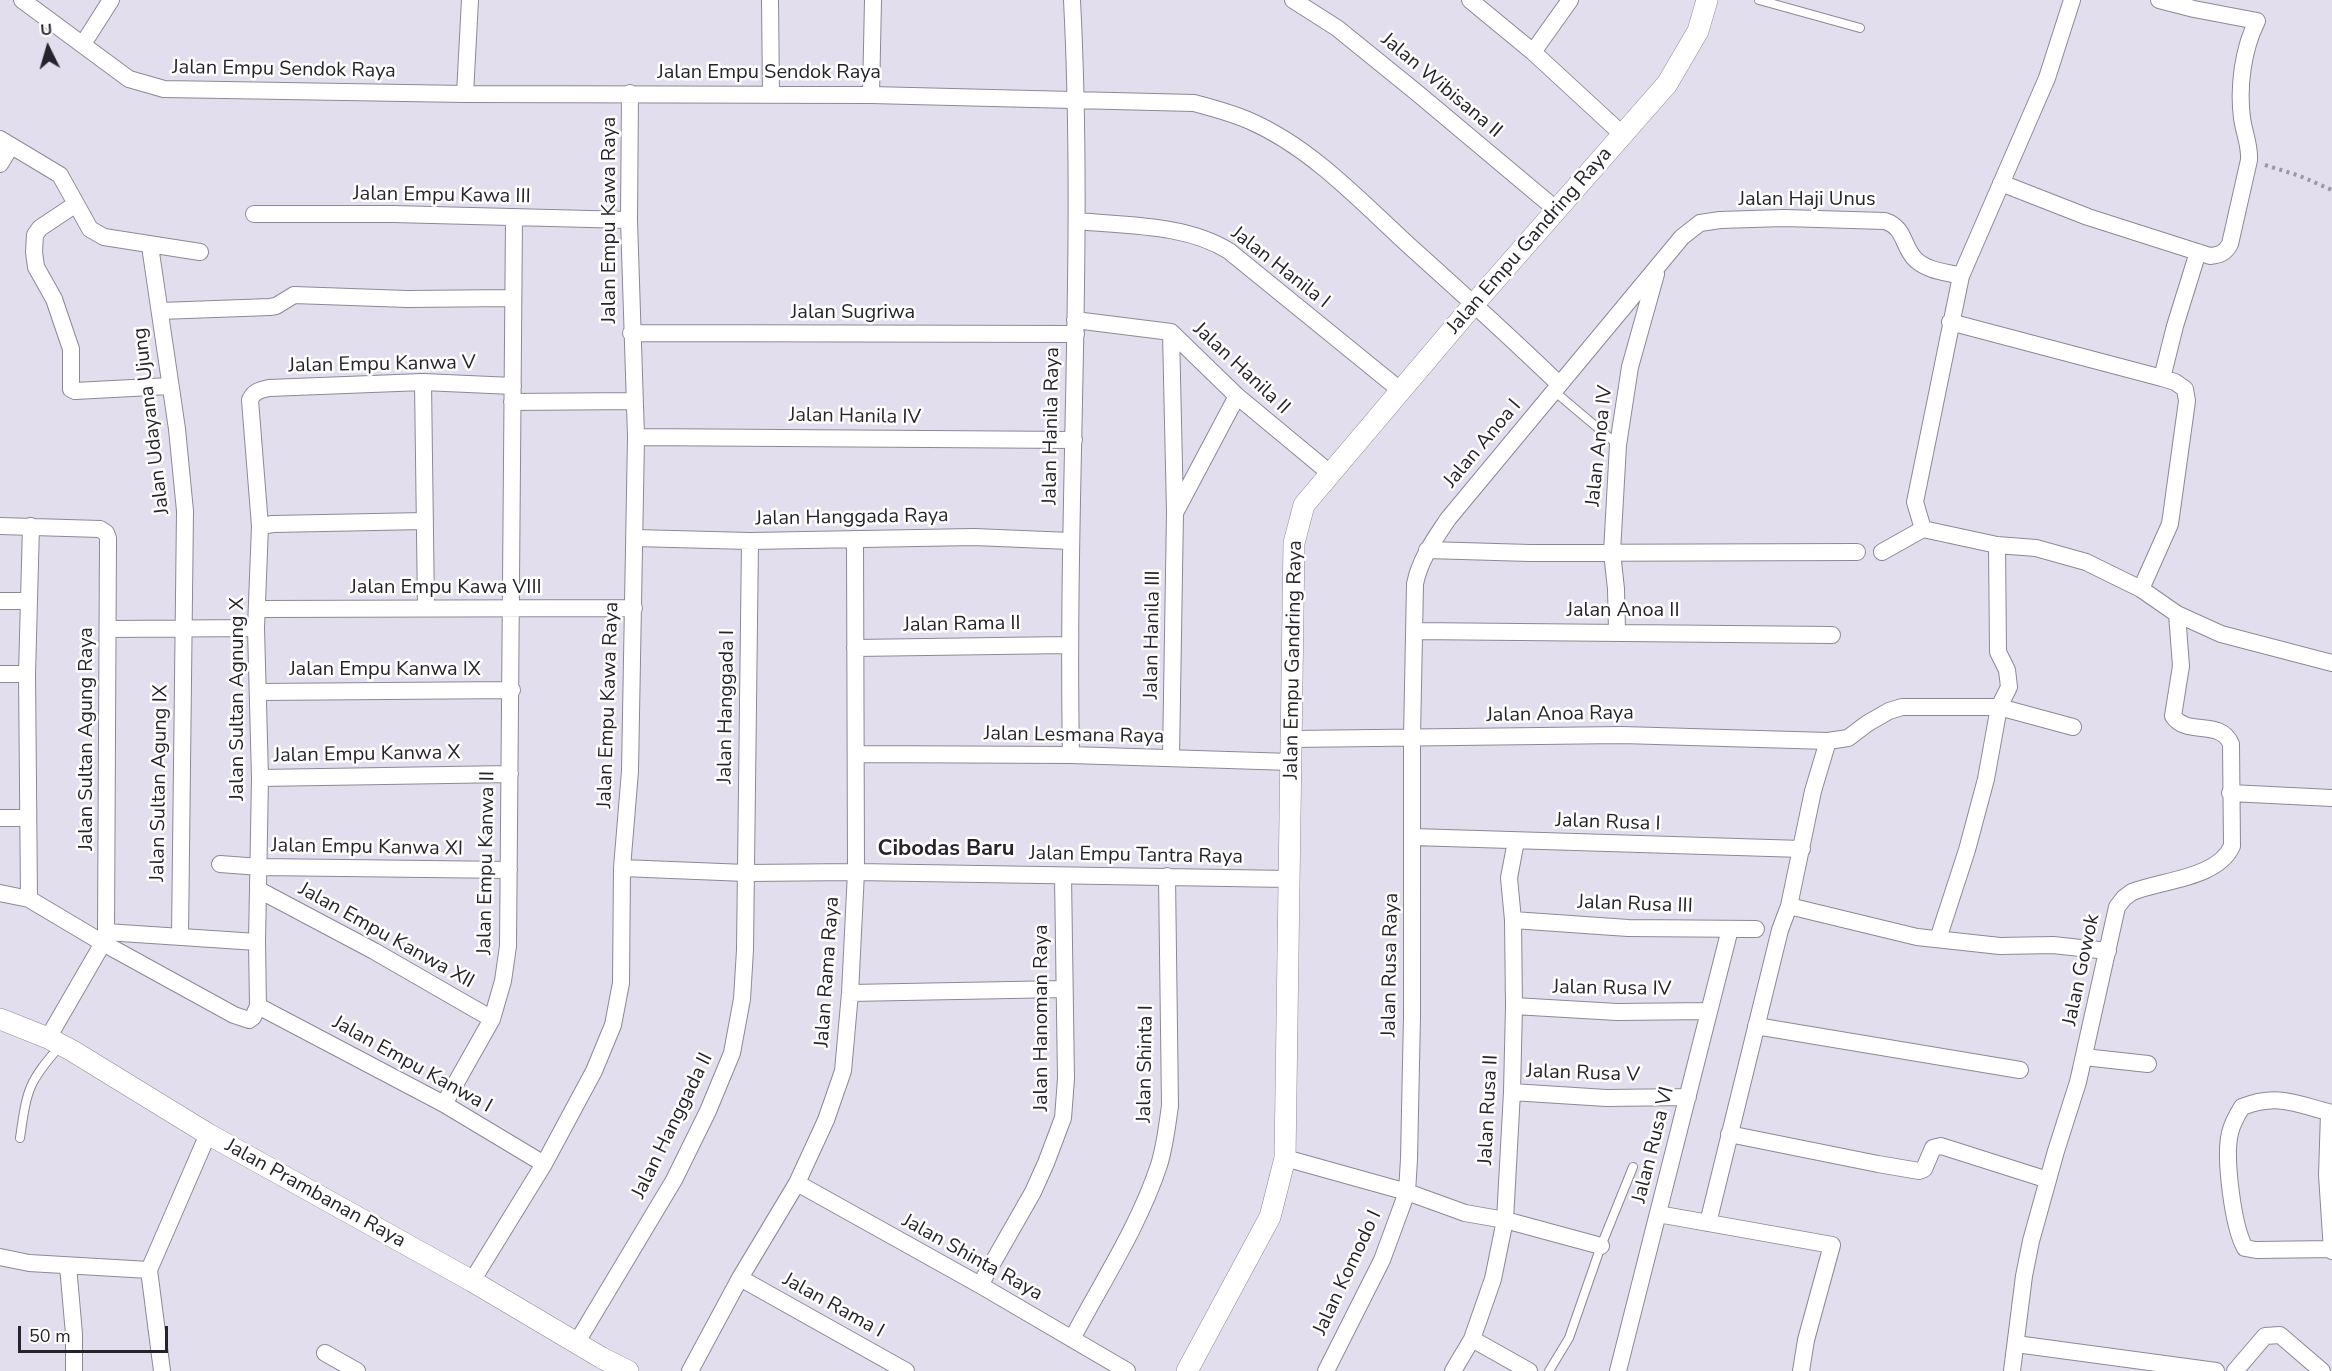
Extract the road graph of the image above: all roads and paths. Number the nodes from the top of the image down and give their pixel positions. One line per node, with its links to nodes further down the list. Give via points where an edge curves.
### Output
1 (22, 0): 15 (street, Jalan Empu Sendok Raya)
2 (111, 0): 15 (street)
3 (470, 0): 18 (street)
4 (770, 0): 19 (street)
5 (873, 0): 20 (street)
6 (1072, 0): 21 (street, Jalan Hanila Raya)
7 (1293, 0): 29 (street, Jalan Wibisana II, via 1336,28)
8 (1470, 0): 16 (street)
9 (1570, 0): 16 (street)
10 (1707, 0): 22 (street, Jalan Empu Gandring Raya, via 1698,32 1683,59)
11 (1759, 0): 14 (lane)
12 (2072, 0): 26 (street, via 2046,78)
13 (2159, 0): 24 (street, via 2257,21 2248,38 2241,96)
14 (1860, 28)
15 (83, 44): 18 (street, Jalan Empu Sendok Raya, via 129,79 164,89)
16 (1533, 52): 22 (street)
17 (630, 93): 18 (street, Jalan Empu Sendok Raya); 19 (street, Jalan Empu Sendok Raya); 32 (street, Jalan Empu Kawa Raya)
18 (465, 94)
19 (771, 94): 20 (street, Jalan Empu Sendok Raya)
20 (871, 94): 21 (street, Jalan Empu Sendok Raya)
21 (1075, 98): 33 (street, Jalan Hanila Raya); 41 (street, Jalan Empu Sendok Raya, via 1194,103 1252,122 1318,164)
22 (1623, 135): 29 (street, Jalan Empu Gandring Raya)
23 (6, 143): 25 (street); 28 (street, via 60,175)
24 (2249, 160): 27 (path); 37 (street, via 2230,244 2220,255)
25 (0, 164)
26 (2001, 183): 37 (street, via 2088,217); 39 (street)
27 (2332, 190)
28 (76, 204): 35 (street, via 90,229 104,237); 49 (street, via 35,235 36,267 54,299 71,349 71,389)
29 (1558, 211): 41 (street, Jalan Empu Gandring Raya)
30 (254, 214): 31 (street, Jalan Empu Kawa III)
31 (514, 219): 32 (street, Jalan Empu Kawa III); 40 (street, Jalan Empu Kanwa II)
32 (629, 220): 46 (street, Jalan Empu Kawa Raya)
33 (1078, 221): 44 (street, Jalan Hanila Raya); 51 (street, Jalan Hanila I, via 1160,230 1212,241)
34 (1700, 223): 38 (street, Jalan Anoa I, via 1682,237); 39 (street, Jalan Haji Unus, via 1784,218 1885,221 1898,228 1915,259 1927,267)
35 (150, 246): 36 (street); 42 (street, Jalan Udayana Ujung)
36 (200, 252)
37 (2198, 252): 47 (street)
38 (1657, 268): 50 (street, Jalan Anoa I); 58 (street, Jalan Anoa IV, via 1630,368)
39 (1961, 276): 43 (street)
40 (512, 298): 42 (street, via 294,295 270,308); 53 (street, Jalan Empu Kanwa II)
41 (1474, 304): 50 (street, Jalan Empu Sendok Raya); 51 (street, Jalan Empu Gandring Raya)
42 (160, 311): 49 (street, Jalan Udayana Ujung)
43 (1950, 322): 47 (street); 65 (street, via 1915,502)
44 (1075, 327): 45 (street, Jalan Hanila II); 46 (street, Jalan Sugriwa); 57 (street, Jalan Hanila Raya)
45 (1171, 332): 54 (street, Jalan Hanila II); 60 (street, Jalan Hanila III)
46 (631, 333): 55 (street, Jalan Empu Kawa Raya)
47 (2163, 378): 75 (street, via 2185,389 2187,401 2170,524)
48 (423, 382): 52 (street, Jalan Empu Kanwa V, via 269,388); 53 (street, Jalan Empu Kanwa V); 61 (street)
49 (170, 386): 83 (street, Jalan Udayana Ujung, via 185,511)
50 (1557, 388): 58 (lane); 71 (street, Jalan Anoa I, via 1448,519)
51 (1400, 390): 59 (street, Jalan Empu Gandring Raya)
52 (253, 394): 64 (street, Jalan Sultan Agnung X, via 250,407)
53 (512, 394): 55 (street, Jalan Empu Kanwa V); 81 (street, Jalan Empu Kanwa II)
54 (1237, 396): 59 (street, Jalan Hanila II); 60 (street, Jalan Hanila III)
55 (634, 401): 56 (street, Jalan Empu Kawa Raya)
56 (636, 437): 57 (street, Jalan Hanila IV); 66 (street, Jalan Empu Kawa Raya)
57 (1074, 440): 69 (street, Jalan Hanila Raya)
58 (1618, 445): 72 (street, Jalan Anoa IV)
59 (1331, 474): 98 (street, Jalan Empu Gandring Raya, via 1304,505 1294,543)
60 (1175, 512): 103 (street, Jalan Hanila III)
61 (425, 521): 64 (street); 78 (street)
62 (0, 526): 63 (street, Jalan Sultan Agung Raya)
63 (31, 526): 77 (street); 85 (street, Jalan Sultan Agung Raya, via 106,532)
64 (260, 526): 80 (street, Jalan Sultan Agnung X)
65 (1923, 529): 70 (street); 74 (street)
66 (634, 538): 68 (street, Jalan Hanggada Raya); 79 (street, Jalan Empu Kawa Raya)
67 (855, 539): 68 (street, Jalan Hanggada Raya); 69 (street, Jalan Hanggada Raya, via 974,537); 90 (street, Jalan Rama Raya)
68 (750, 541): 119 (street, Jalan Hanggada I)
69 (1070, 541): 89 (street, Jalan Hanila Raya)
70 (1997, 545): 75 (street, via 2036,548 2086,562); 96 (street, via 1998,652 2009,676 2009,687)
71 (1427, 550): 72 (street); 86 (street, Jalan Anoa I, via 1416,584)
72 (1612, 552): 73 (street); 87 (street, Jalan Anoa IV)
73 (1857, 552)
74 (1882, 552)
75 (2141, 589): 82 (street)
76 (0, 601): 77 (street)
77 (29, 601): 93 (street)
78 (426, 608): 80 (street, Jalan Empu Kawa VIII); 81 (street, Jalan Empu Kawa VIII)
79 (633, 608): 81 (street, Jalan Empu Kawa VIII); 116 (street, Jalan Empu Kawa Raya, via 630,771)
80 (258, 609): 84 (street, Jalan Sultan Agnung X)
81 (512, 609): 94 (street, Jalan Empu Kanwa II)
82 (2177, 614): 91 (street, via 2221,634); 107 (street, Jalan Gowok, via 2181,666 2173,716 2182,725 2223,732 2228,738)
83 (183, 628): 84 (street); 85 (street); 131 (street, Jalan Sultan Agung IX)
84 (256, 628): 95 (street, Jalan Sultan Agnung X)
85 (109, 629): 130 (street, Jalan Sultan Agung Raya)
86 (1414, 631): 87 (street, Jalan Anoa II); 99 (street, Jalan Anoa I)
87 (1617, 631): 88 (street, Jalan Anoa II)
88 (1832, 635)
89 (1068, 645): 90 (street, Jalan Rama II); 102 (street, Jalan Hanila Raya)
90 (855, 648): 101 (street, Jalan Rama Raya)
91 (2332, 663)
92 (0, 674): 93 (street)
93 (27, 674): 110 (street)
94 (512, 690): 95 (street, Jalan Empu Kanwa IX); 105 (street, Jalan Empu Kanwa II)
95 (259, 692): 106 (street, Jalan Sultan Agnung X)
96 (1999, 707): 97 (street, Jalan Anoa Raya); 100 (street, Jalan Anoa Raya, via 1898,708 1848,738); 132 (street, via 1986,779)
97 (2073, 728)
98 (1292, 738): 99 (street, Jalan Anoa Raya); 104 (street, Jalan Empu Gandring Raya)
99 (1412, 738): 100 (street, Jalan Anoa Raya, via 1622,735); 111 (street, Jalan Rusa Raya)
100 (1828, 741): 113 (street)
101 (856, 754): 102 (street, Jalan Lesmana Raya); 118 (street, Jalan Rama Raya)
102 (1071, 755): 103 (street, Jalan Lesmana Raya)
103 (1171, 758): 104 (street, Jalan Lesmana Raya)
104 (1291, 762): 122 (street, Jalan Empu Gandring Raya)
105 (510, 774): 106 (street, Jalan Empu Kanwa X); 117 (street, Jalan Empu Kanwa II)
106 (260, 778): 115 (street, Jalan Sultan Agnung X)
107 (2230, 793): 108 (street); 134 (street, Jalan Gowok, via 2232,846 2227,856 2211,869 2145,887 2124,898 2117,907)
108 (2332, 798)
109 (0, 818): 110 (street)
110 (28, 818): 125 (street)
111 (1413, 837): 112 (street, Jalan Rusa I); 159 (street, Jalan Rusa Raya)
112 (1516, 841): 113 (street, Jalan Rusa I); 127 (street, Jalan Rusa II, via 1509,878)
113 (1802, 849): 126 (street)
114 (220, 864): 115 (street, Jalan Empu Kanwa XI)
115 (260, 867): 117 (street, Jalan Empu Kanwa XI); 123 (street, Jalan Sultan Agnung X)
116 (622, 868): 119 (street, Jalan Empu Tantra Raya); 155 (street, Jalan Empu Kawa Raya, via 621,983 613,1025 594,1071)
117 (509, 870): 141 (street, Jalan Empu Kanwa II, via 508,946)
118 (856, 872): 119 (street, Jalan Empu Tantra Raya); 120 (street, Jalan Empu Tantra Raya); 136 (street, Jalan Rama Raya)
119 (746, 873): 173 (street, Jalan Hanggada II, via 742,999 732,1053 674,1180)
120 (1063, 876): 121 (street, Jalan Empu Tantra Raya); 135 (street, Jalan Hanoman Raya)
121 (1167, 876): 122 (street, Jalan Empu Tantra Raya); 171 (street, Jalan Shinta I, via 1170,1106 1166,1133 1159,1164 1138,1217)
122 (1290, 879): 154 (street, Jalan Empu Gandring Raya)
123 (259, 890): 133 (street, Jalan Sultan Agnung X); 141 (street, Jalan Empu Kanwa XII)
124 (0, 893): 125 (street)
125 (29, 899): 130 (street)
126 (1789, 906): 132 (street); 142 (street)
127 (1513, 920): 128 (street, Jalan Rusa III, via 1628,928); 138 (street, Jalan Rusa II)
128 (1730, 928): 129 (street, Jalan Rusa III); 139 (street, Jalan Rusa VI)
129 (1756, 929)
130 (104, 937): 131 (street); 137 (street, via 243,1019 253,1017); 143 (street, Jalan Sultan Agung Raya)
131 (180, 937): 133 (street)
132 (1938, 939): 134 (street)
133 (257, 942): 137 (street, Jalan Sultan Agnung X)
134 (2108, 951): 144 (street, Jalan Gowok)
135 (1064, 989): 136 (street); 170 (street, Jalan Hanoman Raya, via 1063,1118 1033,1192)
136 (850, 993): 158 (street, Jalan Rama Raya, via 843,1071)
137 (258, 1006): 149 (street, Jalan Empu Kanwa I)
138 (1514, 1006): 139 (street, Jalan Rusa IV, via 1617,1012); 147 (street, Jalan Rusa II)
139 (1709, 1011): 148 (street, Jalan Rusa VI)
140 (0, 1019): 143 (street, Jalan Prambanan Raya)
141 (492, 1019): 149 (street, Jalan Empu Kanwa II)
142 (1756, 1026): 146 (street); 152 (street)
143 (54, 1041): 151 (street, Jalan Prambanan Raya); 153 (lane, via 30,1084)
144 (2084, 1057): 145 (street); 157 (street, Jalan Gowok)
145 (2148, 1064)
146 (2020, 1070)
147 (1512, 1092): 148 (street, Jalan Rusa V, via 1606,1098); 161 (street, Jalan Rusa II)
148 (1688, 1097): 160 (street, Jalan Rusa VI)
149 (444, 1104): 155 (street, Jalan Empu Kanwa I)
150 (2330, 1113): 164 (street, via 2327,1175); 164 (street, via 2283,1100 2266,1099 2242,1107 2229,1134 2229,1174 2239,1238 2245,1248)
151 (208, 1134): 167 (street); 169 (street, Jalan Prambanan Raya)
152 (1730, 1134): 157 (street, via 1919,1171 1924,1169 1933,1148 1941,1146); 162 (street)
153 (20, 1138)
154 (1285, 1158): 159 (street); 183 (street, Jalan Empu Gandring Raya, via 1270,1217)
155 (544, 1164): 169 (street, Jalan Empu Kawa Raya)
156 (1633, 1167): 163 (lane)
157 (2048, 1180): 174 (street, Jalan Gowok, via 2024,1276)
158 (797, 1183): 168 (street, Jalan Rama Raya); 170 (street, Jalan Shinta Raya)
159 (1407, 1192): 161 (street, via 1464,1213); 184 (street, Jalan Komodo I, via 1382,1260)
160 (1658, 1214): 162 (street); 188 (street, Jalan Rusa VI)
161 (1505, 1220): 163 (street); 172 (street, Jalan Rusa II, via 1493,1279)
162 (1708, 1222): 189 (street, via 1832,1245)
163 (1600, 1246): 187 (lane, via 1569,1338)
164 (2332, 1250)
165 (0, 1257): 166 (street)
166 (68, 1266): 167 (street); 176 (street)
167 (149, 1270): 177 (street)
168 (740, 1278): 180 (street, Jalan Rama Raya); 181 (street, Jalan Rama I)
169 (472, 1281): 173 (street, Jalan Prambanan Raya)
170 (980, 1285): 171 (street, Jalan Shinta Raya)
171 (1072, 1338): 182 (street, Jalan Shinta Raya)
172 (1472, 1339): 185 (street, Jalan Rusa II); 186 (street)
173 (577, 1342): 179 (street, Jalan Prambanan Raya)
174 (2016, 1344): 190 (street, Jalan Gowok); 191 (street)
175 (325, 1353): 178 (street)
176 (74, 1371)
177 (162, 1371)
178 (357, 1371)
179 (628, 1371)
180 (690, 1371)
181 (906, 1371)
182 (1127, 1371)
183 (1187, 1371)
184 (1326, 1371)
185 (1453, 1371)
186 (1529, 1371)
187 (1549, 1371)
188 (1618, 1371)
189 (1801, 1371)
190 (2012, 1371)
191 (2216, 1371)
192 (2235, 1371): 193 (street, via 2265,1336 2280,1335)
193 (2322, 1371)

